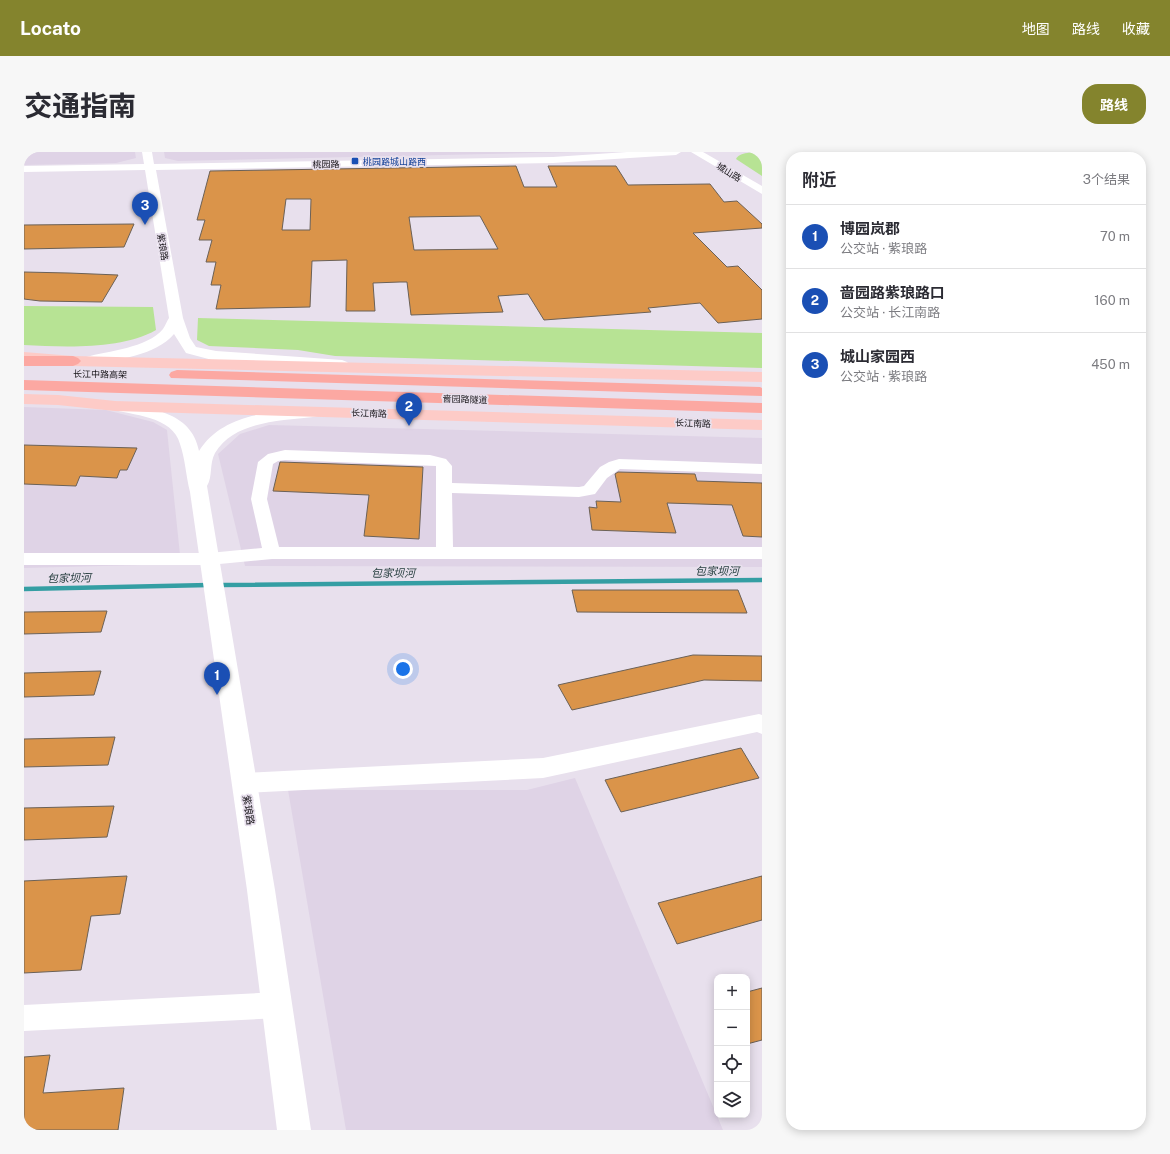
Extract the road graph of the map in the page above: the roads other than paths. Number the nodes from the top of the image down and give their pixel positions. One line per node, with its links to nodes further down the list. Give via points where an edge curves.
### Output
1 (147, 152): 5 (street, 紫琅路)
2 (676, 152): 5 (street, 桃园路, via 553,160)
3 (696, 152): 8 (street, 城山路)
4 (706, 152): 7 (street, 城山路)
5 (151, 168): 6 (street, 桃园路); 9 (street, 紫琅路, via 152,189)
6 (24, 169)
7 (762, 184)
8 (762, 191)
9 (176, 318): 11 (street, via 169,331 157,340 138,348); 14 (street, 紫琅路, via 183,338 191,350 216,356)
10 (24, 357): 13 (main road)
11 (92, 360): 13 (main road); 15 (main road)
12 (24, 361): 13 (highway)
13 (73, 361)
14 (358, 366): 15 (main road); 17 (main road)
15 (178, 369): 16 (highway, 长江中路高架); 21 (highway, 啬园路隧道)
16 (24, 372)
17 (762, 377)
18 (168, 390): 19 (highway, 长江中路高架); 22 (highway, 啬园路隧道)
19 (26, 395): 20 (main road, 长江南路)
20 (58, 400): 22 (highway, via 288,400 522,407); 23 (main road, 长江南路)
21 (761, 400): 22 (highway, 啬园路隧道)
22 (636, 404)
23 (115, 406): 24 (main road, 长江南路); 28 (street, via 161,416 181,428 189,443)
24 (315, 412): 25 (main road, 长江南路); 28 (street, via 257,420 236,427 216,440 204,455)
25 (762, 425)
26 (762, 469): 27 (street, via 619,464 612,466 600,476 589,490)
27 (444, 488): 29 (street, via 444,466 441,462 430,460 285,455 273,457 266,462 259,499); 30 (street)
28 (199, 492): 32 (street, 紫琅路)
29 (272, 553): 30 (street); 32 (street)
30 (445, 553): 31 (street)
31 (762, 553)
32 (210, 559): 33 (street); 35 (street, 紫琅路)
33 (24, 560)
34 (762, 725): 35 (street, via 759,723 543,768)
35 (245, 783): 36 (street, 紫琅路)
36 (278, 1005): 37 (street); 38 (street, 紫琅路)
37 (24, 1018)
38 (294, 1130)

